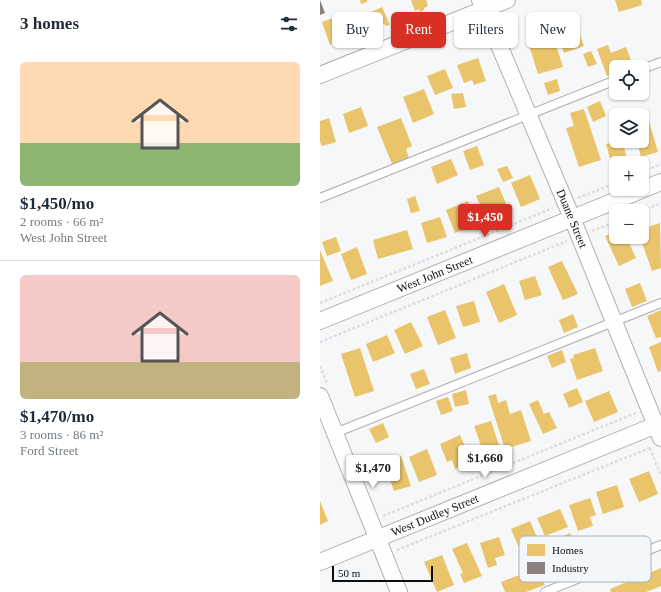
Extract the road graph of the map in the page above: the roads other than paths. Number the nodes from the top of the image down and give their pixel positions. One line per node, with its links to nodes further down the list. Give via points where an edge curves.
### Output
1 (507, 0): 2 (street)
2 (482, 5): 5 (street); 7 (street, Duane Street)
3 (661, 62): 4 (lane)
4 (649, 66)
5 (320, 75)
6 (609, 83): 7 (lane)
7 (529, 116): 9 (lane); 10 (street, Duane Street)
8 (661, 182): 10 (street, West John Street)
9 (320, 198)
10 (572, 218): 12 (street, West John Street); 13 (street, Duane Street)
11 (661, 303): 13 (lane)
12 (320, 321)
13 (614, 323): 15 (lane); 16 (street, Duane Street)
14 (320, 396): 15 (street)
15 (335, 433): 17 (street)
16 (657, 436): 17 (street, West Dudley Street)
17 (378, 538): 20 (street, West Dudley Street); 22 (street)
18 (661, 545): 19 (lane)
19 (651, 549)
20 (320, 562)
21 (570, 582): 23 (lane)
22 (400, 592)
23 (545, 592)

